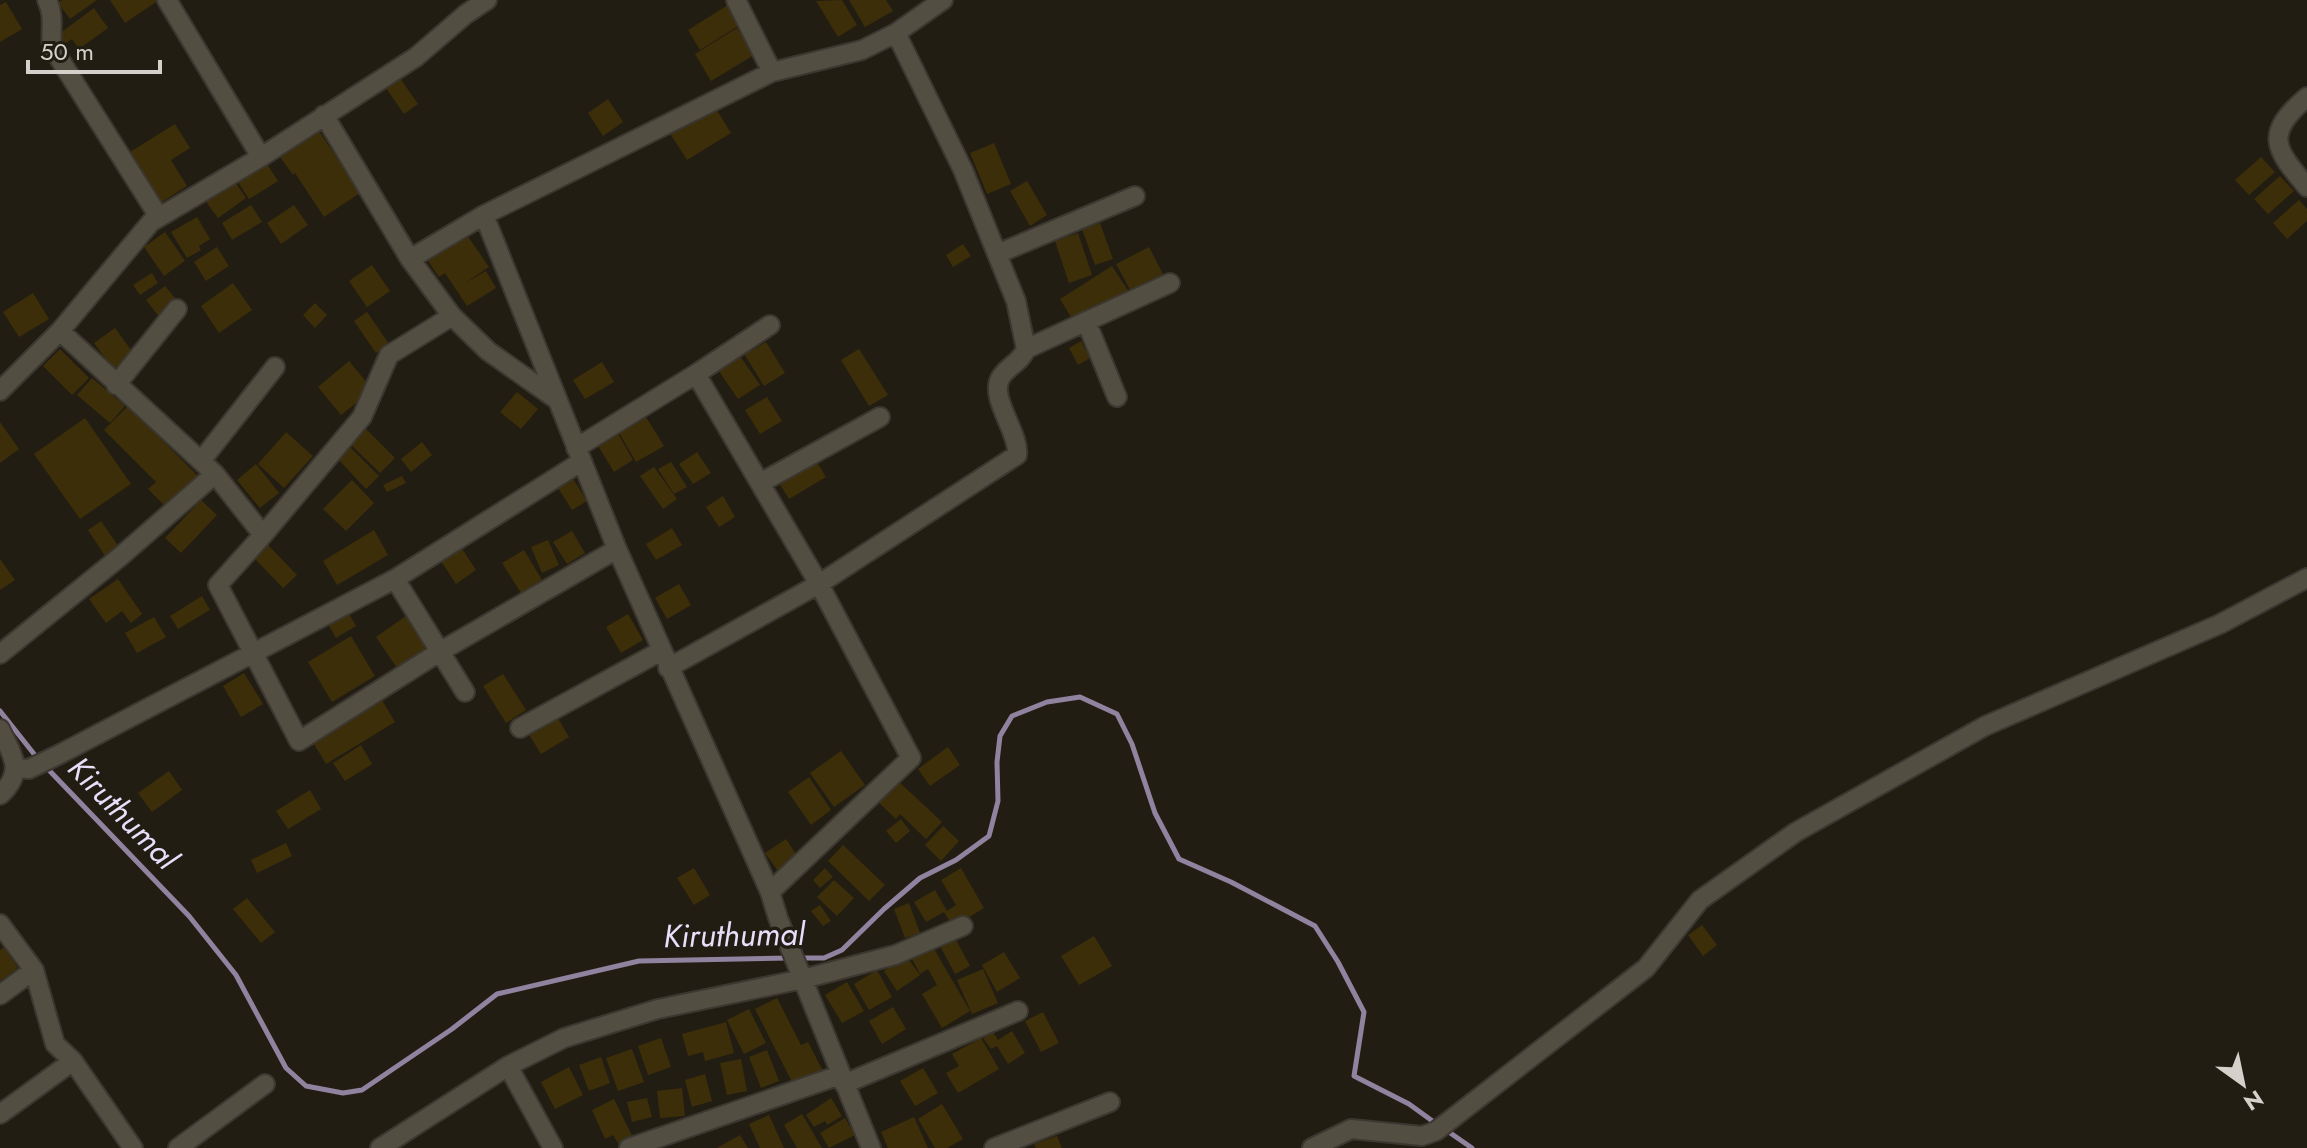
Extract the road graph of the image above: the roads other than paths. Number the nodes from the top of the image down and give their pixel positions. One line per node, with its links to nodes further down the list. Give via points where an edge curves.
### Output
1 (47, 0): 14 (street, via 54,17 52,47)
2 (167, 0): 10 (street)
3 (487, 0): 9 (street, via 416,57)
4 (736, 0): 7 (street)
5 (943, 0): 6 (street)
6 (896, 33): 7 (street, via 862,50); 15 (street)
7 (772, 72): 13 (street)
8 (2307, 97): 11 (street, via 2278,128 2279,150)
9 (324, 115): 10 (street); 16 (street)
10 (261, 157): 14 (street)
11 (2307, 187)
12 (1135, 196): 15 (street)
13 (484, 215): 16 (street); 29 (street)
14 (159, 217): 22 (street)
15 (997, 254): 23 (street, via 1016,301)
16 (410, 259): 19 (street)
17 (1170, 283): 20 (street)
18 (177, 309): 26 (street)
19 (452, 316): 29 (street, via 488,351); 34 (street, via 389,355 362,417)
20 (1086, 321): 23 (street); 28 (street)
21 (770, 325): 25 (street)
22 (60, 331): 26 (street); 27 (street)
23 (1026, 349): 38 (street, via 1000,378 998,388 1017,455)
24 (275, 367): 32 (street)
25 (696, 374): 31 (street); 33 (street)
26 (116, 385): 32 (street)
27 (0, 391)
28 (1117, 397)
29 (556, 399): 31 (street)
30 (880, 417): 33 (street)
31 (578, 455): 35 (street); 37 (street)
32 (208, 467): 34 (street); 40 (street, via 121,556)
33 (760, 483): 38 (street)
34 (263, 535): 41 (street, via 218,585)
35 (617, 549): 39 (street); 42 (street)
36 (2307, 578): 68 (street, via 2220,624 1985,726 1796,832 1700,900 1646,968 1617,993 1436,1131 1422,1136 1351,1129)
37 (395, 579): 39 (street); 41 (street)
38 (819, 584): 42 (street); 48 (street, via 911,758)
39 (441, 651): 41 (street, via 299,741); 43 (street)
40 (2, 652)
41 (253, 655): 46 (street, via 60,754)
42 (665, 659): 44 (street); 48 (street)
43 (465, 692)
44 (520, 728)
45 (0, 729): 46 (street)
46 (22, 768): 47 (street)
47 (0, 795)
48 (770, 892): 52 (street)
49 (0, 924): 51 (street)
50 (963, 926): 52 (street, via 895,955)
51 (34, 970): 53 (street); 55 (street, via 55,1044)
52 (800, 972): 56 (street, via 564,1038); 57 (street)
53 (0, 995)
54 (1018, 1011): 57 (street)
55 (73, 1061): 60 (street); 61 (street)
56 (508, 1066): 63 (street); 64 (street)
57 (842, 1079): 65 (street); 66 (street)
58 (265, 1084): 62 (street)
59 (1110, 1102): 67 (street)
60 (0, 1114)
61 (133, 1148)
62 (178, 1148)
63 (380, 1148)
64 (553, 1148)
65 (629, 1148)
66 (871, 1148)
67 (994, 1148)
68 (1312, 1148)

